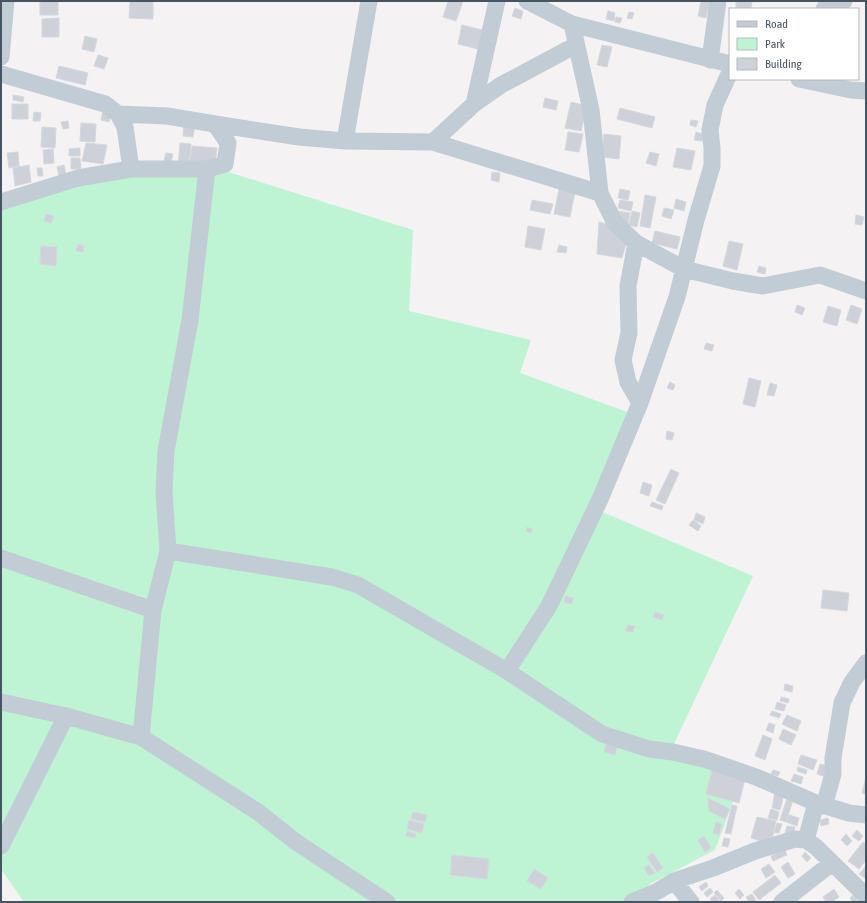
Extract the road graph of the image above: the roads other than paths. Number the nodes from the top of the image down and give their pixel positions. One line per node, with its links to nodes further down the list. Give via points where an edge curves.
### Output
1 (6, 1): 10 (street)
2 (369, 1): 20 (street)
3 (497, 1): 17 (street)
4 (528, 1): 8 (street)
5 (718, 1): 11 (street)
6 (844, 1): 7 (street)
7 (826, 8)
8 (572, 24): 9 (street); 11 (street)
9 (576, 45): 17 (street, via 501,85); 24 (street, via 591,110)
10 (1, 57)
11 (710, 60): 12 (street)
12 (729, 64)
13 (1, 74): 18 (street, via 105,104)
14 (729, 74): 27 (street, via 715,105 710,130 712,166)
15 (804, 80): 16 (street)
16 (866, 91)
17 (474, 104): 21 (street)
18 (118, 114): 19 (street, via 167,116); 22 (street, via 125,127)
19 (215, 124): 20 (street); 23 (street, via 228,143 225,164)
20 (345, 141): 21 (street)
21 (433, 142): 24 (street)
22 (131, 169): 23 (street); 25 (street, via 78,178)
23 (207, 170): 30 (street, via 190,320 166,451 164,491)
24 (600, 193): 26 (street, via 615,223)
25 (1, 202)
26 (636, 243): 27 (street); 29 (street, via 628,286 629,333 623,360 628,382)
27 (684, 269): 28 (street, via 763,286 820,275); 29 (street, via 677,297)
28 (866, 291)
29 (640, 403): 34 (street, via 601,497 549,606)
30 (168, 551): 32 (street); 34 (street, via 344,580 358,585)
31 (1, 558): 32 (street)
32 (153, 610): 37 (street)
33 (866, 663): 38 (street, via 852,682 842,703 833,758 833,774)
34 (507, 671): 38 (street, via 602,734 649,749 704,758 756,776)
35 (1, 702): 36 (street)
36 (66, 716): 37 (street); 41 (street)
37 (141, 737): 45 (street, via 258,812 296,842)
38 (820, 804): 39 (street); 40 (street)
39 (866, 815)
40 (806, 840): 42 (street); 43 (street, via 796,839 755,851)
41 (1, 846)
42 (832, 863): 44 (street); 48 (street)
43 (674, 881): 46 (street); 47 (street)
44 (866, 896)
45 (387, 902)
46 (632, 902)
47 (690, 902)
48 (782, 902)

